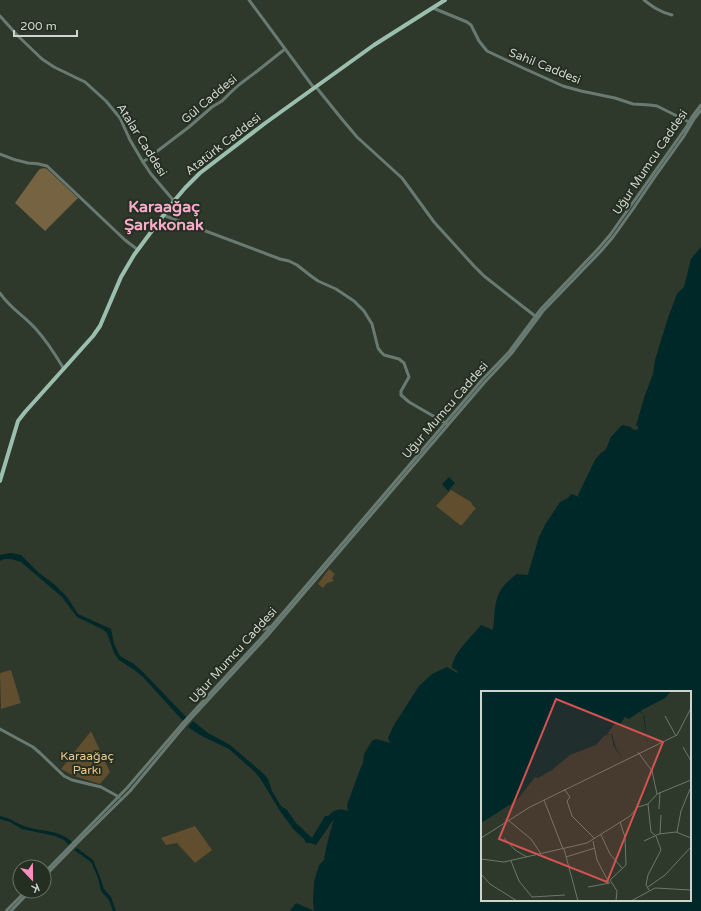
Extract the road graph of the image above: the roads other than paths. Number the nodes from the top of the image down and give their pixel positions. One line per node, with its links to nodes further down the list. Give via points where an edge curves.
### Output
1 (249, 0): 7 (street)
2 (445, 0): 4 (main road, Atatürk Caddesi)
3 (644, 0): 5 (street, via 654,8)
4 (433, 8): 8 (main road, Atatürk Caddesi, via 374,45); 11 (street, Sahil Caddesi, via 467,22 487,51 563,86 633,104 657,106)
5 (672, 15)
6 (0, 16): 13 (street, Atalar Caddesi, via 42,59 85,82 106,101 120,118)
7 (285, 49): 8 (street); 13 (street, Gül Caddesi)
8 (315, 87): 14 (main road, Atatürk Caddesi, via 204,169); 18 (street, via 357,137 402,178 434,222 474,266)
9 (701, 105): 11 (street, Uğur Mumcu Caddesi)
10 (701, 110): 11 (street, Uğur Mumcu Caddesi)
11 (691, 122): 18 (street, Uğur Mumcu Caddesi, via 610,235); 19 (street, Uğur Mumcu Caddesi, via 684,136 613,237 543,311 511,354)
12 (0, 154): 16 (street, via 11,159 47,166)
13 (143, 162): 14 (street, Atalar Caddesi)
14 (174, 201): 15 (main road, Atatürk Caddesi)
15 (163, 215): 16 (main road, Atatürk Caddesi); 21 (street, via 294,263 318,281 354,301 372,324 381,352 404,363 409,377 401,391 403,398)
16 (138, 250): 20 (main road, Atatürk Caddesi, via 121,277 100,326)
17 (0, 293): 20 (street, via 35,327)
18 (535, 316): 19 (street, Uğur Mumcu Caddesi)
19 (497, 366): 21 (street, Uğur Mumcu Caddesi)
20 (64, 369): 22 (main road, Atatürk Caddesi, via 18,421)
21 (447, 424): 23 (street, Uğur Mumcu Caddesi)
22 (0, 481)
23 (305, 590): 24 (street, Uğur Mumcu Caddesi); 26 (street, Uğur Mumcu Caddesi, via 267,636)
24 (272, 626): 25 (street); 26 (street, Uğur Mumcu Caddesi)
25 (261, 630)
26 (190, 718): 28 (street)
27 (0, 729): 28 (street, via 40,752 64,776 100,787)
28 (120, 798): 29 (street)
29 (73, 845): 30 (street); 31 (street)
30 (52, 865)
31 (52, 868)
32 (18, 899): 34 (street)
33 (22, 899): 35 (street)
34 (6, 911)
35 (11, 911)

